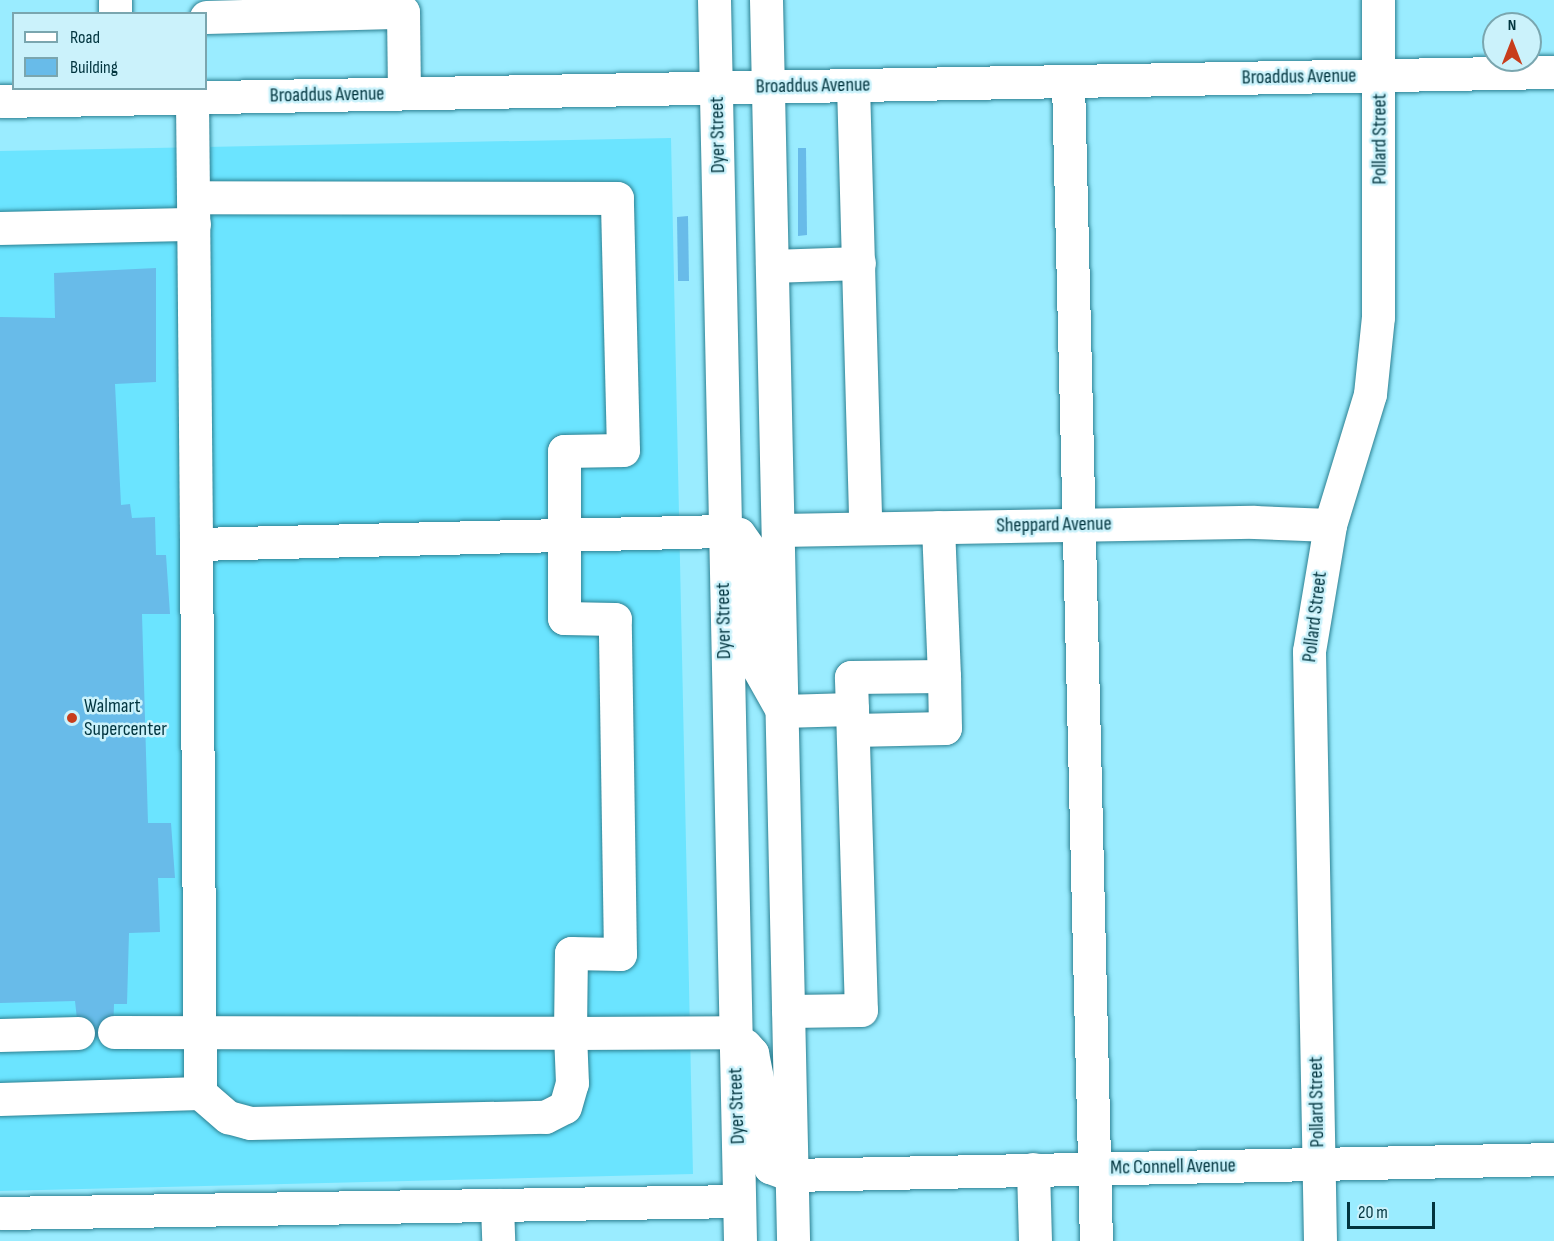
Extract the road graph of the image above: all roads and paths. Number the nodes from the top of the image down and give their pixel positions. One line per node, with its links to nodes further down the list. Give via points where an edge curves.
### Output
1 (714, 0): 9 (street, Dyer Street)
2 (766, 0): 10 (street)
3 (1378, 0): 6 (street, Pollard Street)
4 (207, 16): 12 (street, via 403,12)
5 (1554, 72): 6 (street, Broaddus Avenue)
6 (1380, 76): 7 (street, Broaddus Avenue); 20 (street, Pollard Street, via 1378,317 1371,394)
7 (1068, 81): 8 (street, Broaddus Avenue); 19 (street)
8 (853, 85): 10 (street, Broaddus Avenue); 17 (street)
9 (718, 87): 10 (street, Broaddus Avenue); 12 (street, Broaddus Avenue); 24 (street, Dyer Street)
10 (768, 87): 18 (street)
11 (116, 93): 13 (street, Broaddus Avenue); 14 (street, Broaddus Avenue)
12 (404, 93): 13 (street, Broaddus Avenue)
13 (192, 97): 15 (street)
14 (0, 101)
15 (194, 210): 16 (street); 25 (street, via 617,198 622,450 564,451); 26 (street)
16 (0, 228)
17 (859, 263): 18 (street); 22 (street)
18 (772, 266): 23 (street)
19 (1081, 525): 20 (street, Sheppard Avenue); 21 (street, Sheppard Avenue); 41 (street)
20 (1330, 525): 40 (street, Pollard Street, via 1309,651)
21 (938, 527): 22 (street, Sheppard Avenue); 27 (street)
22 (865, 528): 23 (street, Sheppard Avenue)
23 (778, 530): 28 (street)
24 (722, 531): 25 (street); 28 (street, via 739,534 750,550 758,668); 32 (street, Dyer Street)
25 (564, 535): 26 (street); 34 (street, via 564,618 615,619 619,831 620,954 571,953)
26 (196, 544): 36 (street)
27 (944, 676): 29 (street, via 851,677); 29 (street, via 945,728)
28 (782, 711): 29 (street); 30 (street)
29 (852, 719): 30 (street, via 861,1010)
30 (788, 1011): 43 (street)
31 (114, 1032): 36 (street)
32 (734, 1032): 34 (street); 43 (street, via 752,1053 761,1098 761,1144 770,1167); 44 (street, Dyer Street)
33 (78, 1033): 35 (street)
34 (570, 1033): 36 (street); 37 (street, via 572,1083 565,1107 545,1117 250,1123 228,1117)
35 (0, 1035)
36 (200, 1035): 37 (street)
37 (200, 1093): 38 (street)
38 (0, 1099)
39 (1554, 1159): 40 (street, Mc Connell Avenue)
40 (1318, 1165): 41 (street, Mc Connell Avenue); 52 (street, Pollard Street)
41 (1094, 1168): 42 (street, Mc Connell Avenue); 51 (street)
42 (1033, 1169): 43 (street, Mc Connell Avenue); 50 (street)
43 (791, 1175): 49 (street)
44 (739, 1201): 45 (street); 48 (street, Dyer Street)
45 (497, 1205): 46 (street); 47 (street)
46 (0, 1213)
47 (498, 1241)
48 (740, 1241)
49 (792, 1241)
50 (1035, 1241)
51 (1096, 1241)
52 (1320, 1241)

